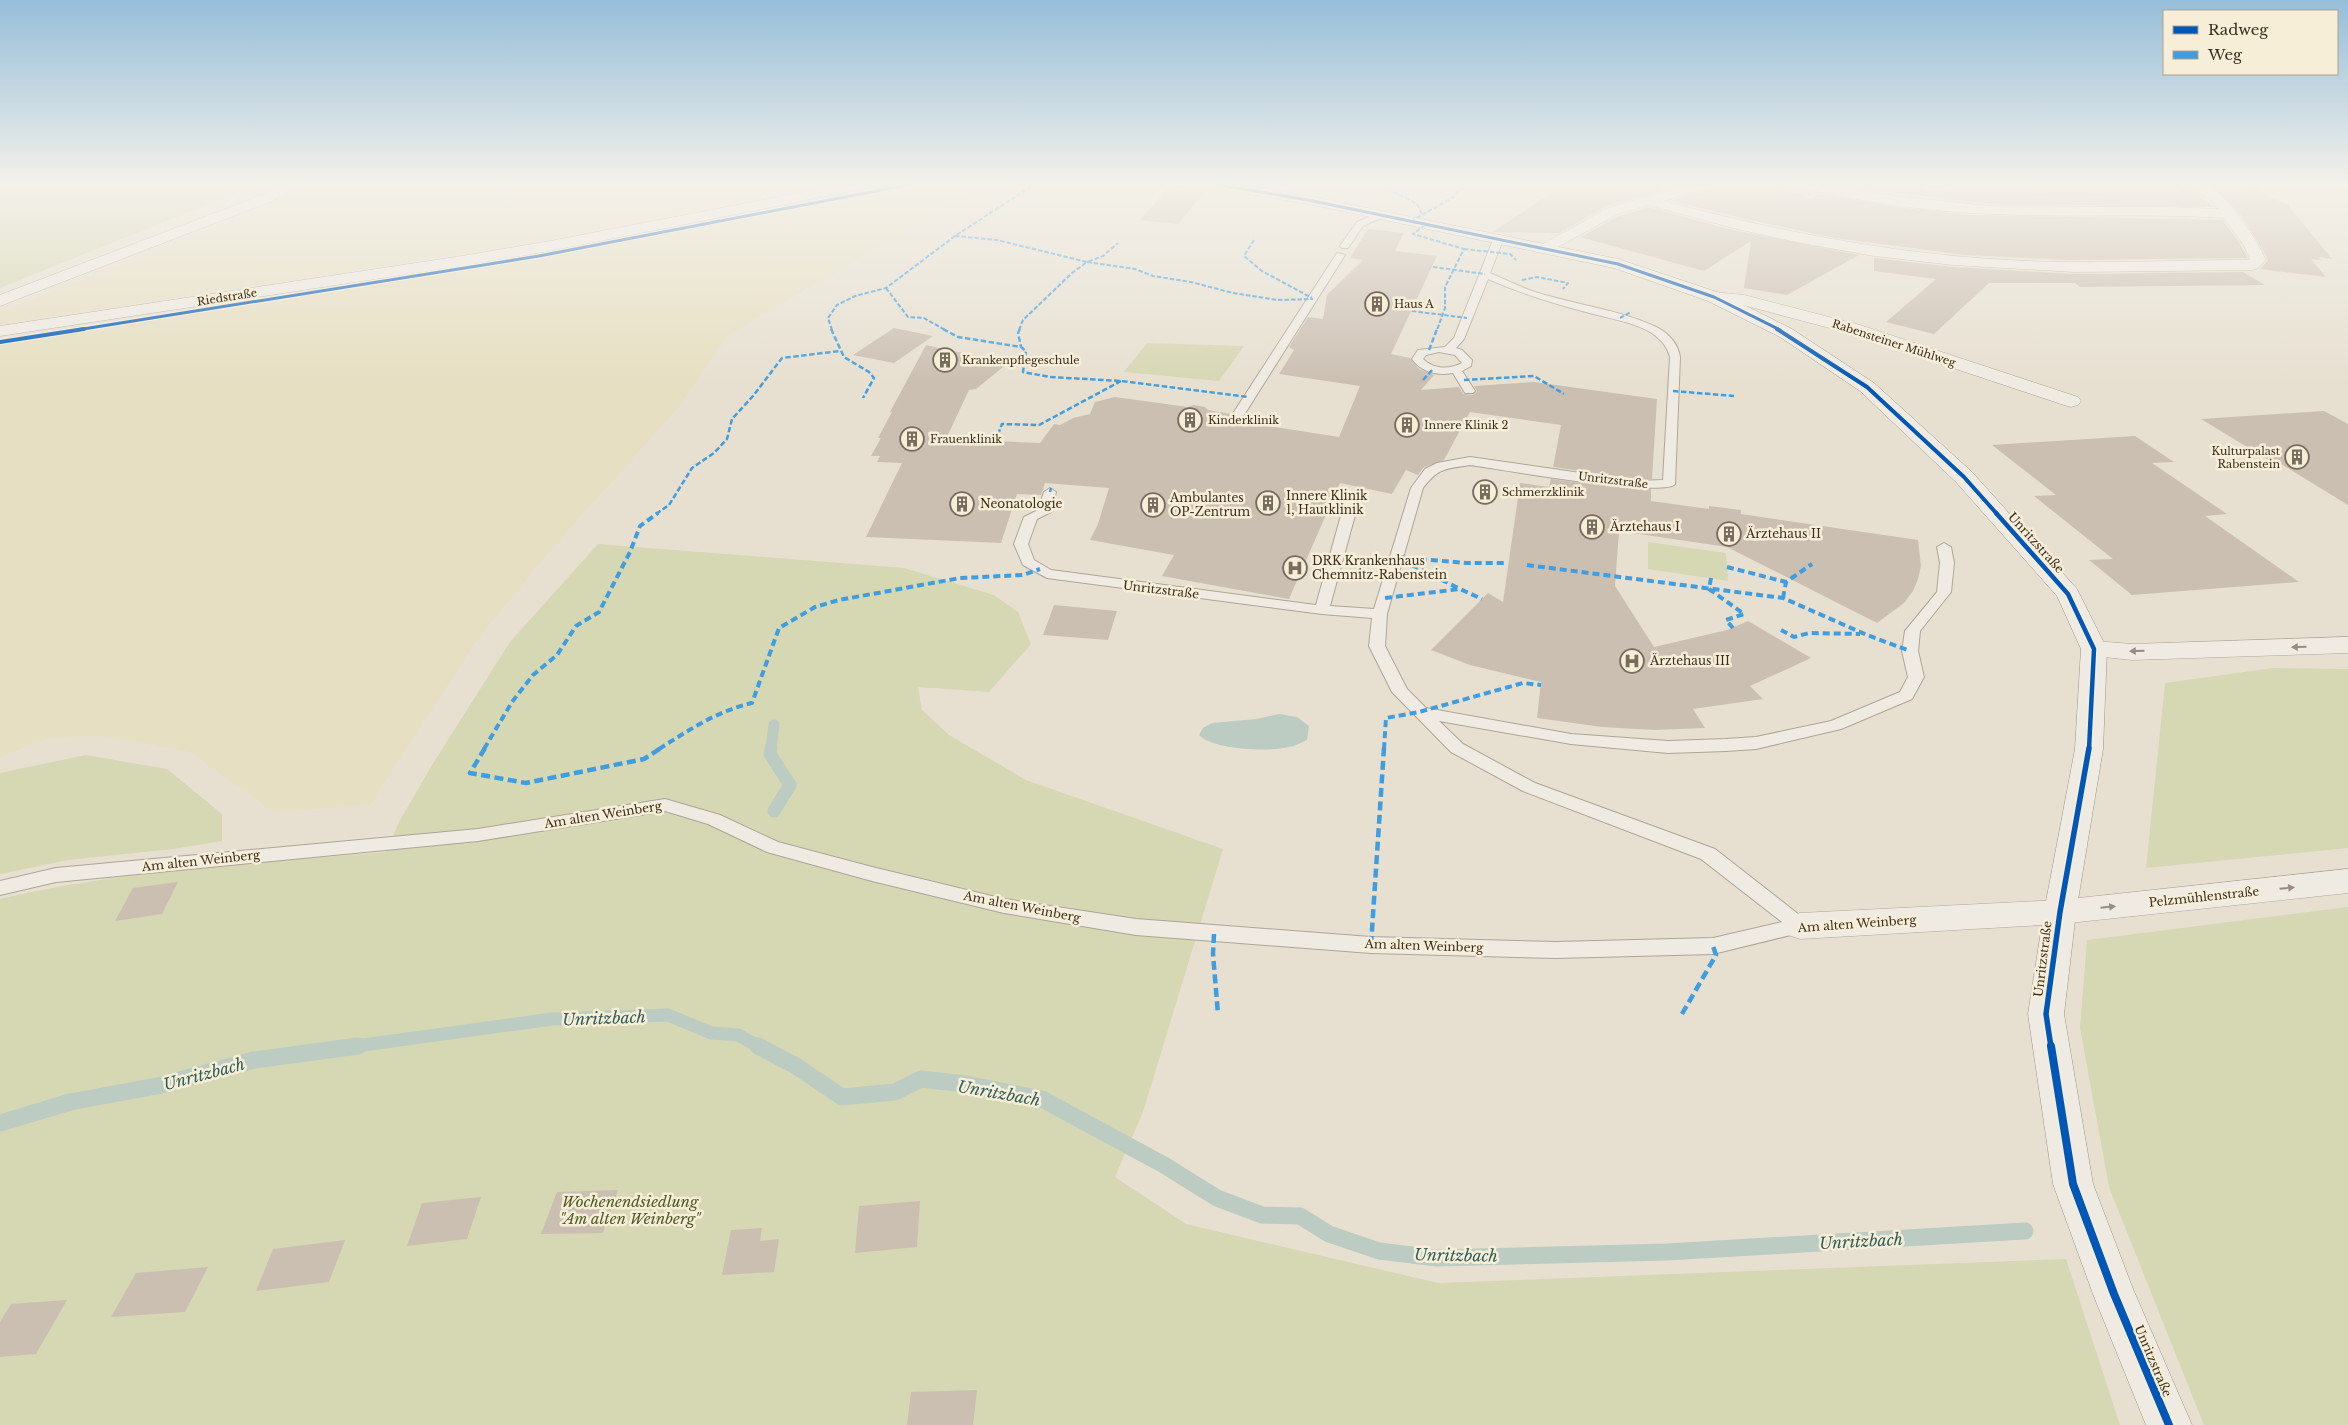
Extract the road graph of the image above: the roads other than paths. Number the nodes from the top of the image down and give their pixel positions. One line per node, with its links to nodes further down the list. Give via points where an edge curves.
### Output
1 (132, 250): 10 (street)
2 (521, 250): 11 (street, Riedstraße)
3 (1342, 250): 16 (lane)
4 (1494, 250): 8 (lane)
5 (1551, 250): 9 (street, Unritzstraße, via 1618,264)
6 (1871, 250): 7 (street, via 2021,266 2252,265 2258,260)
7 (2254, 250)
8 (1485, 274): 12 (lane, via 1459,339); 21 (lane, Unritzstraße, via 1528,292 1639,324 1666,339 1674,348 1669,484 1636,484 1470,461 1441,466 1429,472 1417,488)
9 (1714, 297): 15 (street, Rabensteiner Mühlweg, via 1744,300 1854,329); 23 (street, Unritzstraße, via 1786,333 1867,387 1964,477 2068,594)
10 (0, 302)
11 (0, 331)
12 (1448, 350): 13 (lane, via 1458,352 1467,360 1463,367); 13 (lane, via 1422,352 1417,359 1433,369)
13 (1456, 369): 14 (lane)
14 (1469, 391)
15 (2071, 402)
16 (1238, 415)
17 (1050, 492): 20 (lane, Unritzstraße, via 1044,512 1031,517 1021,544 1028,562 1047,574)
18 (1352, 501): 20 (lane)
19 (1944, 548): 24 (lane, via 1947,563 1944,592 1913,631 1910,651 1916,677 1906,695 1834,725 1756,743 1668,747 1571,739)
20 (1322, 610): 21 (lane, Unritzstraße)
21 (1380, 614): 24 (lane, Unritzstraße, via 1377,646 1400,692)
22 (2348, 645): 23 (street, one-way to 23, via 2132,652)
23 (2094, 650): 27 (street, Unritzstraße, via 2089,749)
24 (1419, 712): 28 (lane, Unritzstraße, via 1457,748 1529,786 1708,854)
25 (2348, 881): 27 (street, Pelzmühlenstraße, one-way to 25)
26 (0, 888): 28 (lane, Am alten Weinberg, via 56,875 478,835 665,805 714,819 773,847 872,874 1004,906 1136,927 1371,945 1556,950 1714,946)
27 (2060, 912): 28 (street, Am alten Weinberg); 29 (street, Unritzstraße, via 2046,1014 2073,1184 2114,1294)
28 (1800, 926)
29 (2169, 1425)

